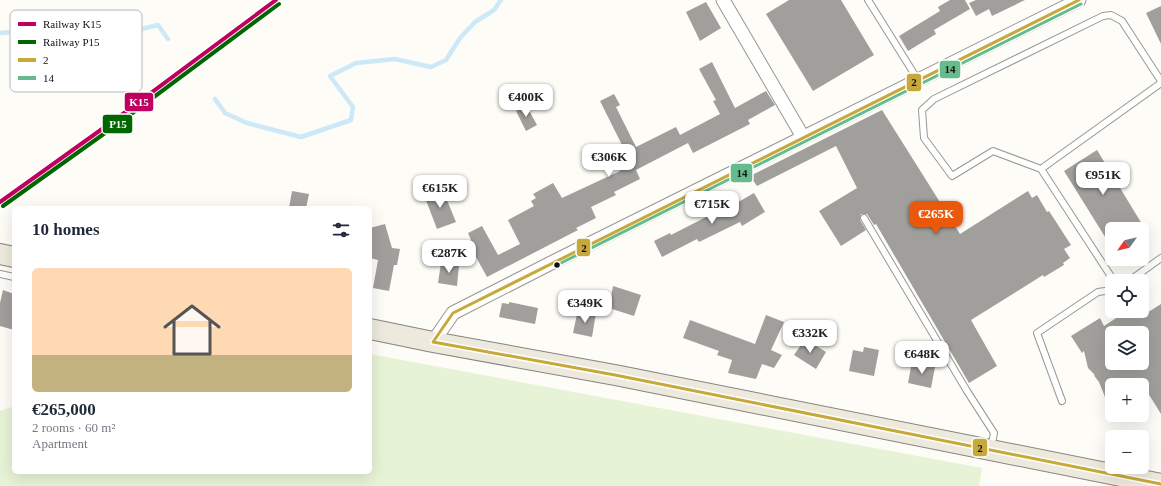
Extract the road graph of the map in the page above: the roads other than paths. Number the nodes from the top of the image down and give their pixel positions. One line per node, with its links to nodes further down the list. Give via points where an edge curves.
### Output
1 (723, 0): 6 (street)
2 (868, 0): 4 (lane)
3 (1079, 0): 4 (street)
4 (918, 80): 6 (street)
5 (1161, 82): 7 (lane); 7 (lane, via 1122,21 1111,15 1103,16 934,99 922,110 924,138 952,176 993,151)
6 (803, 137): 18 (street, via 453,313)
7 (1041, 169): 13 (lane)
8 (864, 218): 20 (lane, via 994,433)
9 (0, 254): 10 (main road)
10 (12, 257)
11 (1161, 258): 14 (lane)
12 (0, 274): 15 (lane)
13 (1109, 274)
14 (1139, 274)
15 (12, 277)
16 (1105, 291): 19 (lane, via 1098,292 1037,333)
17 (372, 329): 18 (main road)
18 (433, 342): 20 (main road)
19 (1062, 401)
20 (991, 449): 21 (main road)
21 (1161, 484)

